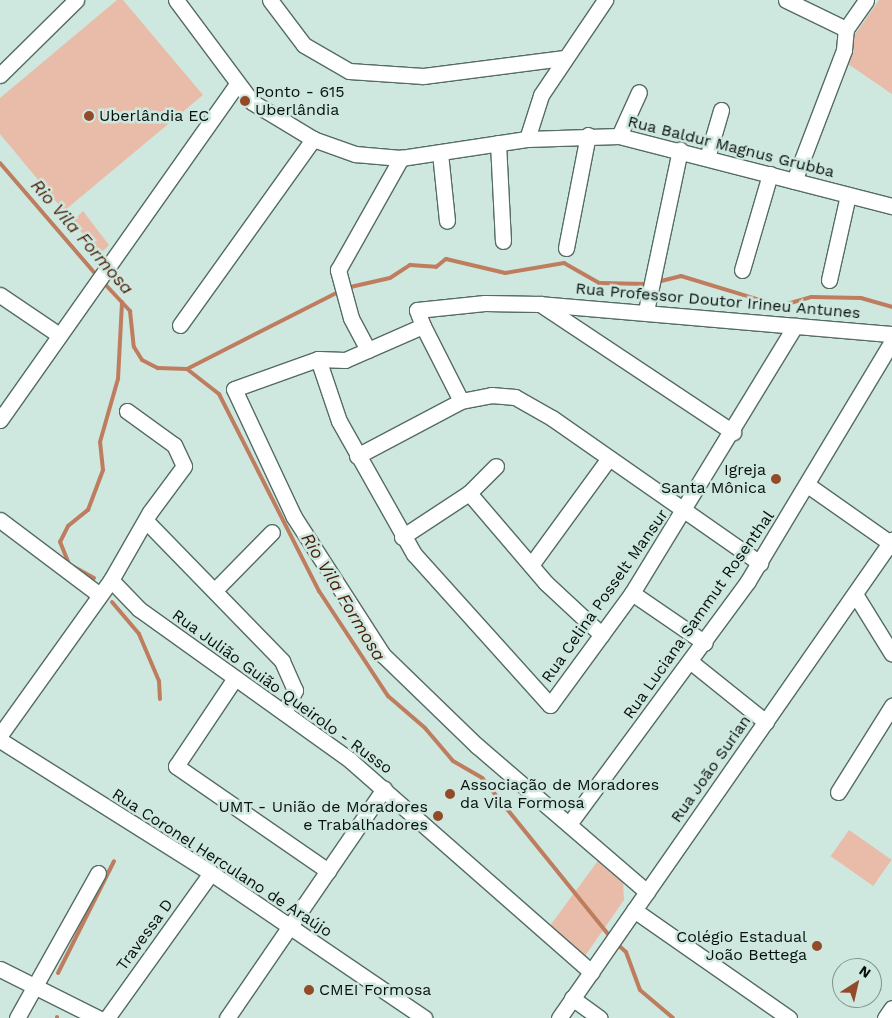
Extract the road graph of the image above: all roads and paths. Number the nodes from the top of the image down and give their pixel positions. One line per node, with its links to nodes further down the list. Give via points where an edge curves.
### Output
1 (76, 0): 9 (street)
2 (176, 0): 10 (street, Rua Baldur Magnus Grubba)
3 (270, 0): 8 (street, via 304,45 348,71 423,76)
4 (605, 0): 8 (street)
5 (786, 0): 7 (street)
6 (866, 0): 7 (street)
7 (846, 30): 23 (street, via 844,50)
8 (563, 58): 15 (street, via 538,100)
9 (0, 75)
10 (236, 85): 16 (street, Rua Baldur Magnus Grubba, via 264,111); 38 (street)
11 (639, 92): 14 (street)
12 (721, 110): 21 (street)
13 (588, 135): 14 (street, Rua Baldur Magnus Grubba); 15 (street, Rua Baldur Magnus Grubba); 28 (street)
14 (619, 136): 18 (street, Rua Baldur Magnus Grubba)
15 (527, 138): 17 (street, Rua Baldur Magnus Grubba)
16 (313, 139): 20 (street, Rua Baldur Magnus Grubba, via 355,154); 34 (street)
17 (498, 143): 19 (street, Rua Baldur Magnus Grubba); 27 (street)
18 (680, 150): 21 (street, Rua Baldur Magnus Grubba); 33 (street)
19 (440, 153): 20 (street, Rua Baldur Magnus Grubba); 26 (street)
20 (401, 158): 40 (street, via 341,283)
21 (707, 158): 22 (street, Rua Baldur Magnus Grubba)
22 (770, 174): 23 (street, Rua Baldur Magnus Grubba); 29 (street)
23 (794, 181): 24 (street, Rua Baldur Magnus Grubba)
24 (848, 195): 25 (street, Rua Baldur Magnus Grubba); 30 (street)
25 (892, 206)
26 (447, 221)
27 (503, 241)
28 (566, 248)
29 (742, 270)
30 (829, 280)
31 (0, 295): 38 (street)
32 (540, 304): 33 (street, Rua Professor Doutor Irineu Antunes); 35 (street, Rua Professor Doutor Irineu Antunes, via 485,303 417,310); 45 (street)
33 (646, 311): 36 (street, Rua Professor Doutor Irineu Antunes)
34 (180, 325)
35 (423, 326): 40 (street); 42 (street)
36 (794, 326): 37 (street, Rua Professor Doutor Irineu Antunes); 45 (street, Rua Celina Posselt Mansur)
37 (892, 334)
38 (58, 335): 44 (street)
39 (892, 341): 49 (street, Rua Luciana Sammut Rosenthal)
40 (368, 350): 41 (street, via 338,362)
41 (318, 359): 46 (street, via 332,405); 75 (street, via 234,389 294,517 370,637 436,709)
42 (461, 401): 46 (street); 47 (street, via 491,394 515,397)
43 (127, 411): 53 (street, via 170,442 184,461 182,471)
44 (0, 420)
45 (732, 432): 51 (street, Rua Celina Posselt Mansur)
46 (357, 456): 55 (street)
47 (610, 458): 51 (street); 58 (street)
48 (496, 466): 50 (street)
49 (809, 486): 56 (street); 57 (street, Rua Luciana Sammut Rosenthal)
50 (469, 493): 55 (street); 58 (street)
51 (685, 510): 57 (street); 61 (street, Rua Celina Posselt Mansur)
52 (0, 520): 59 (street, Rua Julião Guião Queirolo - Russo)
53 (147, 522): 59 (street); 60 (street)
54 (272, 532): 60 (street)
55 (402, 537): 63 (street, Rua Celina Posselt Mansur, via 429,573 550,705)
56 (891, 542): 62 (street, Rua João Surian)
57 (760, 563): 64 (street, Rua Luciana Sammut Rosenthal)
58 (531, 565): 63 (street)
59 (104, 587): 67 (street, Rua Julião Guião Queirolo - Russo); 71 (street)
60 (215, 590): 69 (street, via 265,641 288,672 295,690)
61 (632, 593): 63 (street, Rua Celina Posselt Mansur); 64 (street)
62 (855, 594): 65 (street); 70 (street, Rua João Surian)
63 (602, 635)
64 (705, 643): 66 (street, Rua Luciana Sammut Rosenthal)
65 (892, 654)
66 (691, 662): 70 (street); 75 (street, Rua Luciana Sammut Rosenthal)
67 (235, 678): 69 (street, Rua Julião Guião Queirolo - Russo); 76 (street, via 176,766)
68 (892, 706): 74 (street)
69 (284, 713): 73 (street, Rua Julião Guião Queirolo - Russo)
70 (766, 722): 79 (street, Rua João Surian)
71 (0, 735)
72 (0, 740): 77 (street, Rua Coronel Herculano de Araújo)
73 (384, 790): 76 (street); 83 (street, Rua Julião Guião Queirolo - Russo)
74 (838, 792)
75 (569, 824): 79 (street)
76 (328, 870): 81 (street)
77 (211, 873): 81 (street, Rua Coronel Herculano de Araújo); 89 (street, Travessa D)
78 (98, 874): 84 (street)
79 (647, 892): 80 (street, Rua João Surian)
80 (634, 910): 83 (street, Rua João Surian); 94 (street)
81 (291, 926): 90 (street); 91 (street, Rua Coronel Herculano de Araújo)
82 (0, 969): 84 (street)
83 (591, 972): 85 (street, Rua João Surian)
84 (38, 988): 87 (street); 88 (street)
85 (572, 998): 92 (street, Rua João Surian); 93 (street)
86 (892, 1008): 95 (street)
87 (16, 1018)
88 (98, 1018)
89 (107, 1018)
90 (227, 1018)
91 (424, 1018)
92 (559, 1018)
93 (600, 1018)
94 (790, 1018)
95 (885, 1018)

